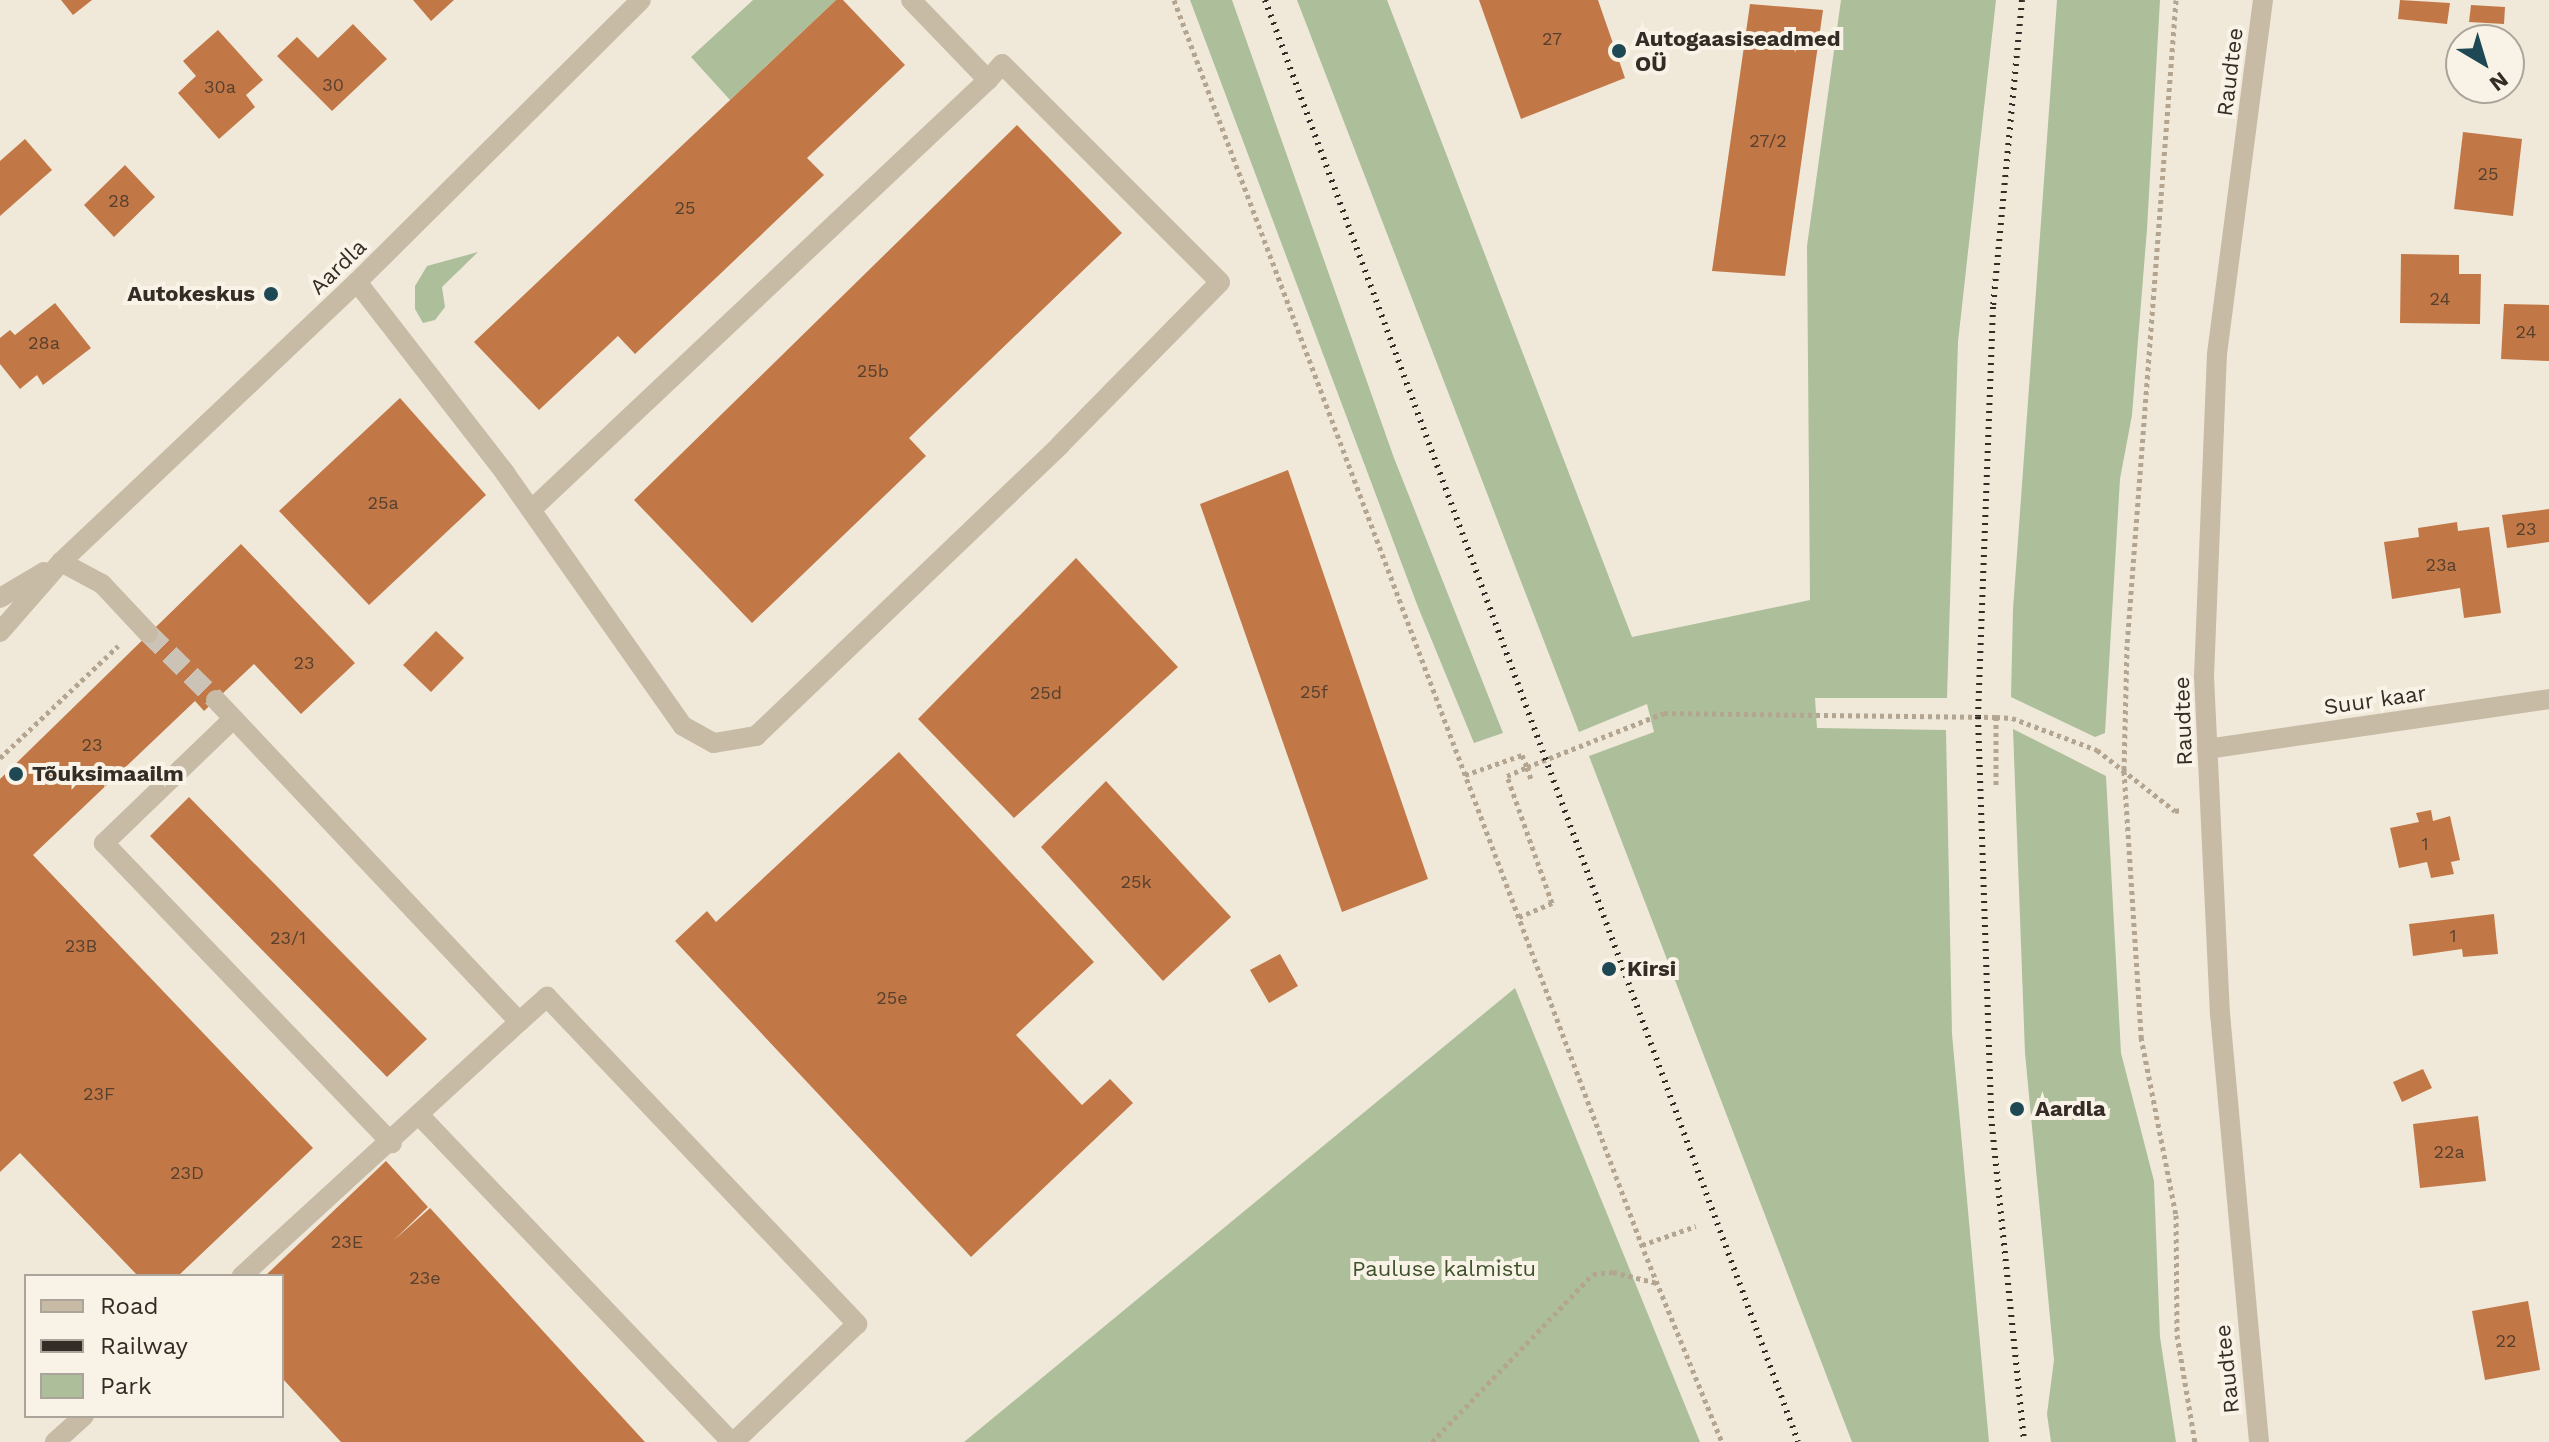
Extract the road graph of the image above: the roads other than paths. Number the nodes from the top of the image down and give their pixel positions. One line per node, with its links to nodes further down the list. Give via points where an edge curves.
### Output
1 (641, 0): 5 (street, Aardla)
2 (911, 0): 4 (street)
3 (2263, 0): 14 (street, Raudtee, via 2217,354 2204,677)
4 (988, 80): 6 (street); 6 (street, via 1002,64 1220,282 1060,445 756,736 714,743 683,726)
5 (357, 282): 6 (street); 7 (street, Aardla)
6 (531, 510)
7 (61, 562): 8 (street, Aardla); 9 (street, via 102,584); 10 (street, Aardla)
8 (0, 598)
9 (144, 629)
10 (0, 632)
11 (2549, 699): 14 (street, Suur kaar)
12 (216, 700): 13 (street)
13 (232, 720): 15 (street); 17 (street, via 104,843)
14 (2207, 749): 22 (street, Raudtee, via 2235,1220)
15 (519, 1022): 16 (street); 21 (street, via 547,997 857,1324)
16 (420, 1116): 17 (street); 21 (street)
17 (392, 1143): 18 (street)
18 (244, 1274)
19 (82, 1418): 20 (street)
20 (55, 1442)
21 (733, 1442)
22 (2259, 1442)

